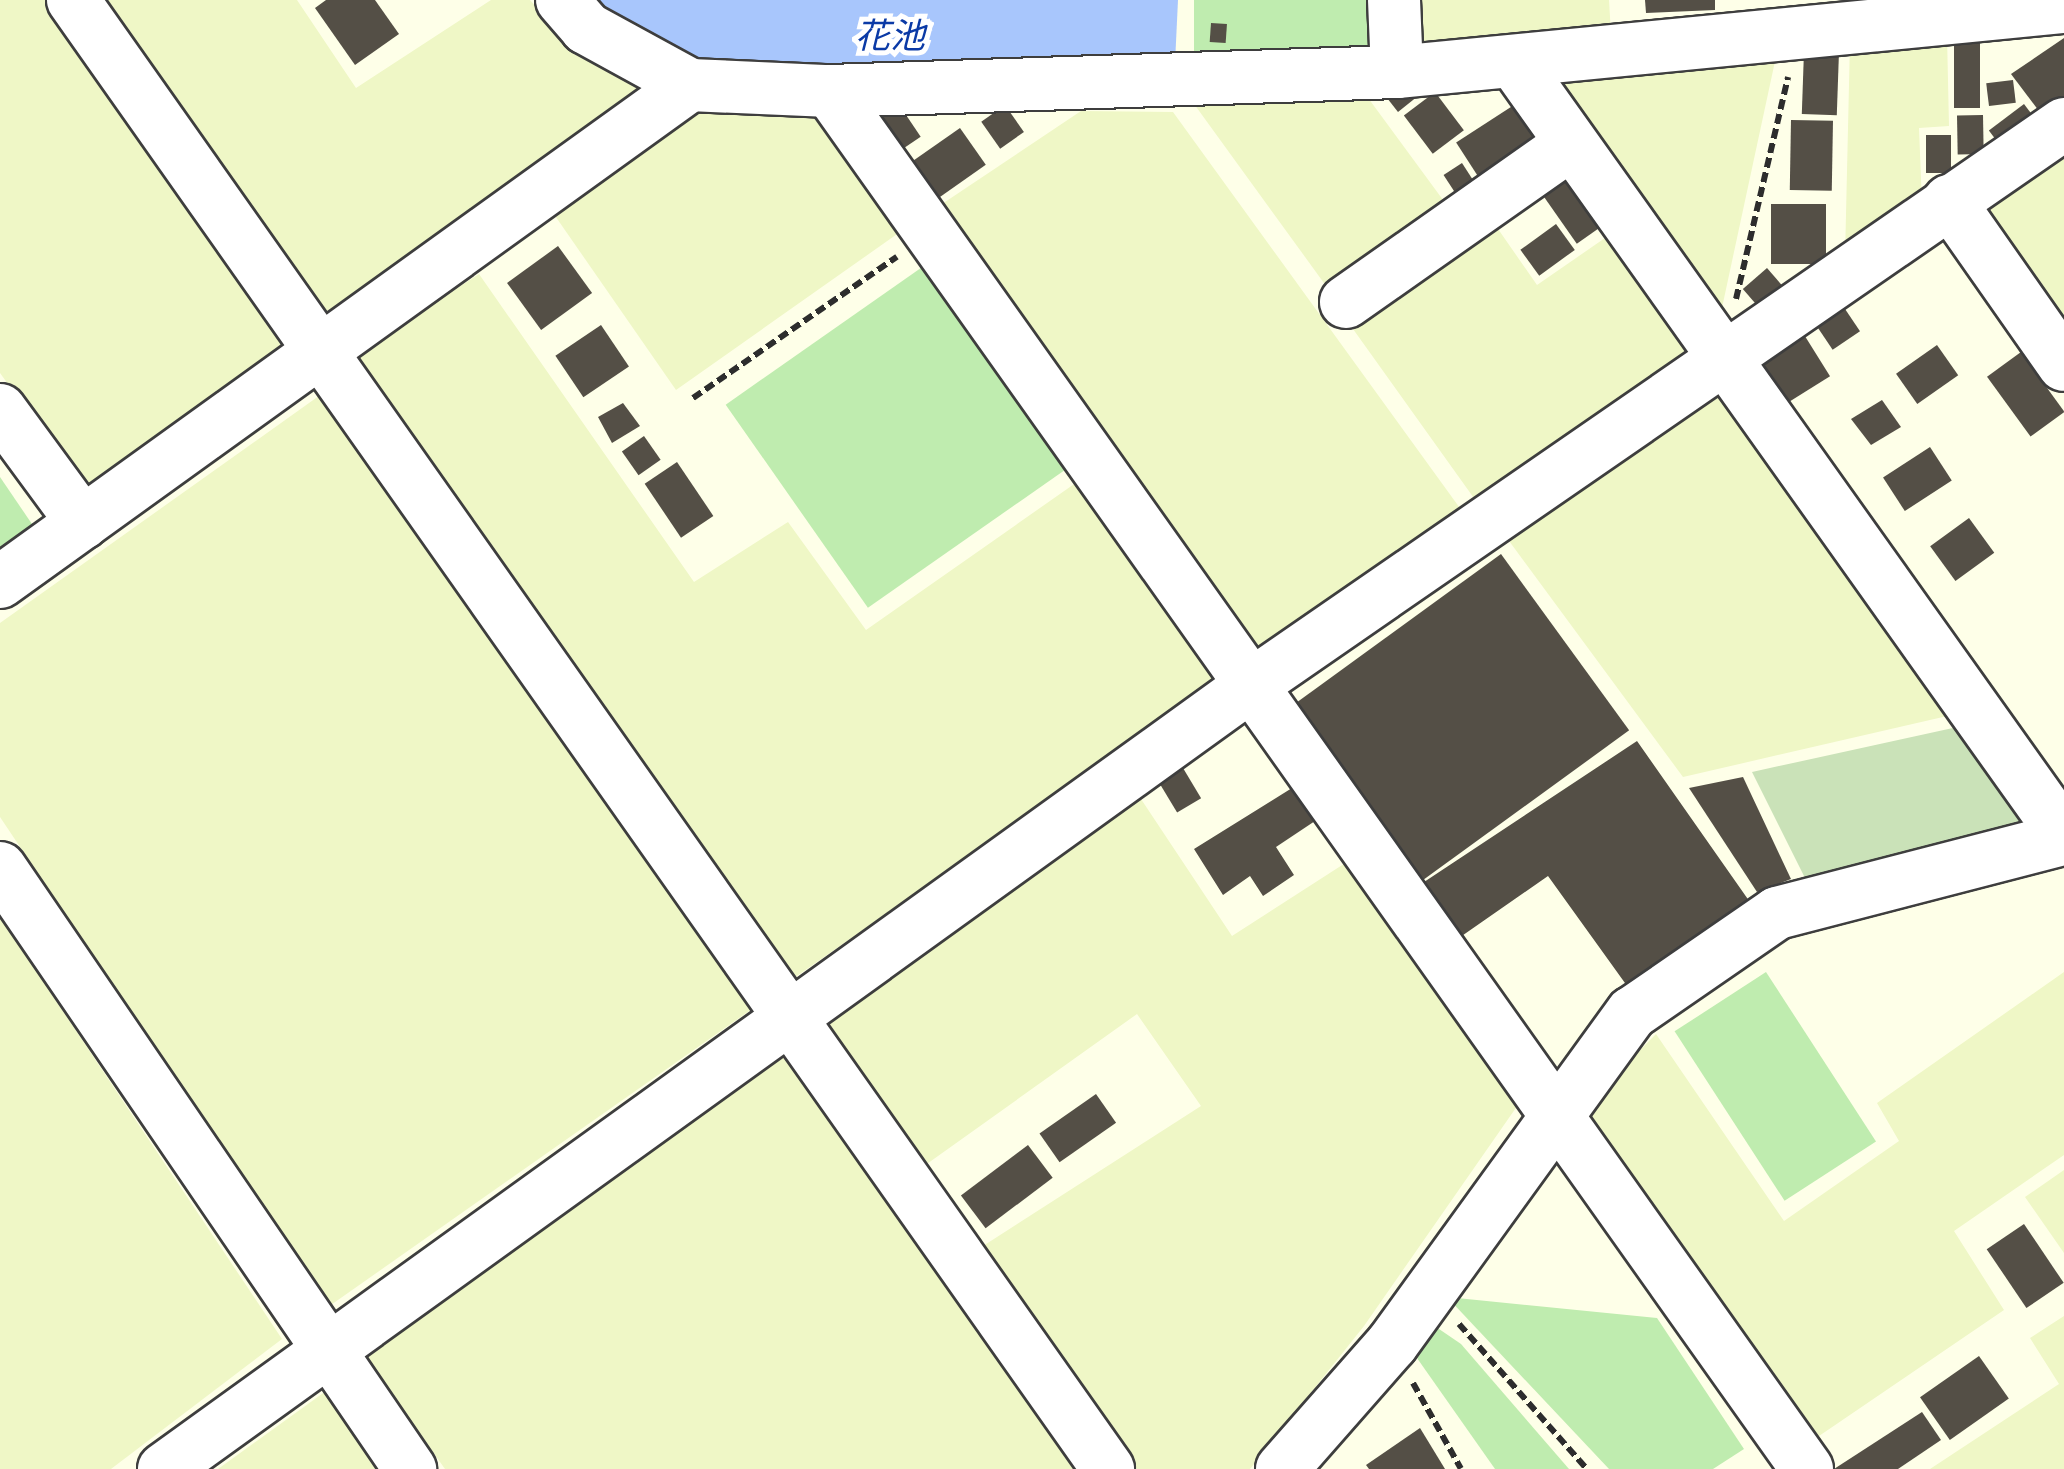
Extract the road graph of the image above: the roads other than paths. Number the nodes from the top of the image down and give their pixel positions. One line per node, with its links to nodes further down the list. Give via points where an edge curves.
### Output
1 (72, 0): 14 (street)
2 (562, 0): 8 (street, via 586,28)
3 (1394, 0): 7 (street)
4 (2064, 6): 5 (street)
5 (1813, 16): 6 (street)
6 (1514, 62): 7 (street); 11 (street)
7 (1397, 72): 9 (street)
8 (690, 86): 9 (street); 14 (street)
9 (830, 91): 20 (street)
10 (2064, 124): 12 (street)
11 (1571, 144): 13 (street); 15 (street)
12 (1949, 200): 15 (street); 16 (street)
13 (1346, 302)
14 (322, 352): 18 (street); 23 (street)
15 (1722, 359): 20 (street); 21 (street)
16 (2064, 365)
17 (0, 410): 18 (street)
18 (83, 524): 19 (street)
19 (0, 582)
20 (1250, 686): 23 (street); 24 (street)
21 (2064, 837): 24 (street, via 1777,913 1632,1013)
22 (0, 868): 25 (street)
23 (790, 1012): 25 (street); 28 (street)
24 (1562, 1114): 29 (street, via 1392,1344); 30 (street)
25 (324, 1350): 26 (street); 27 (street)
26 (164, 1469)
27 (410, 1469)
28 (1108, 1469)
29 (1282, 1469)
30 (1806, 1469)

